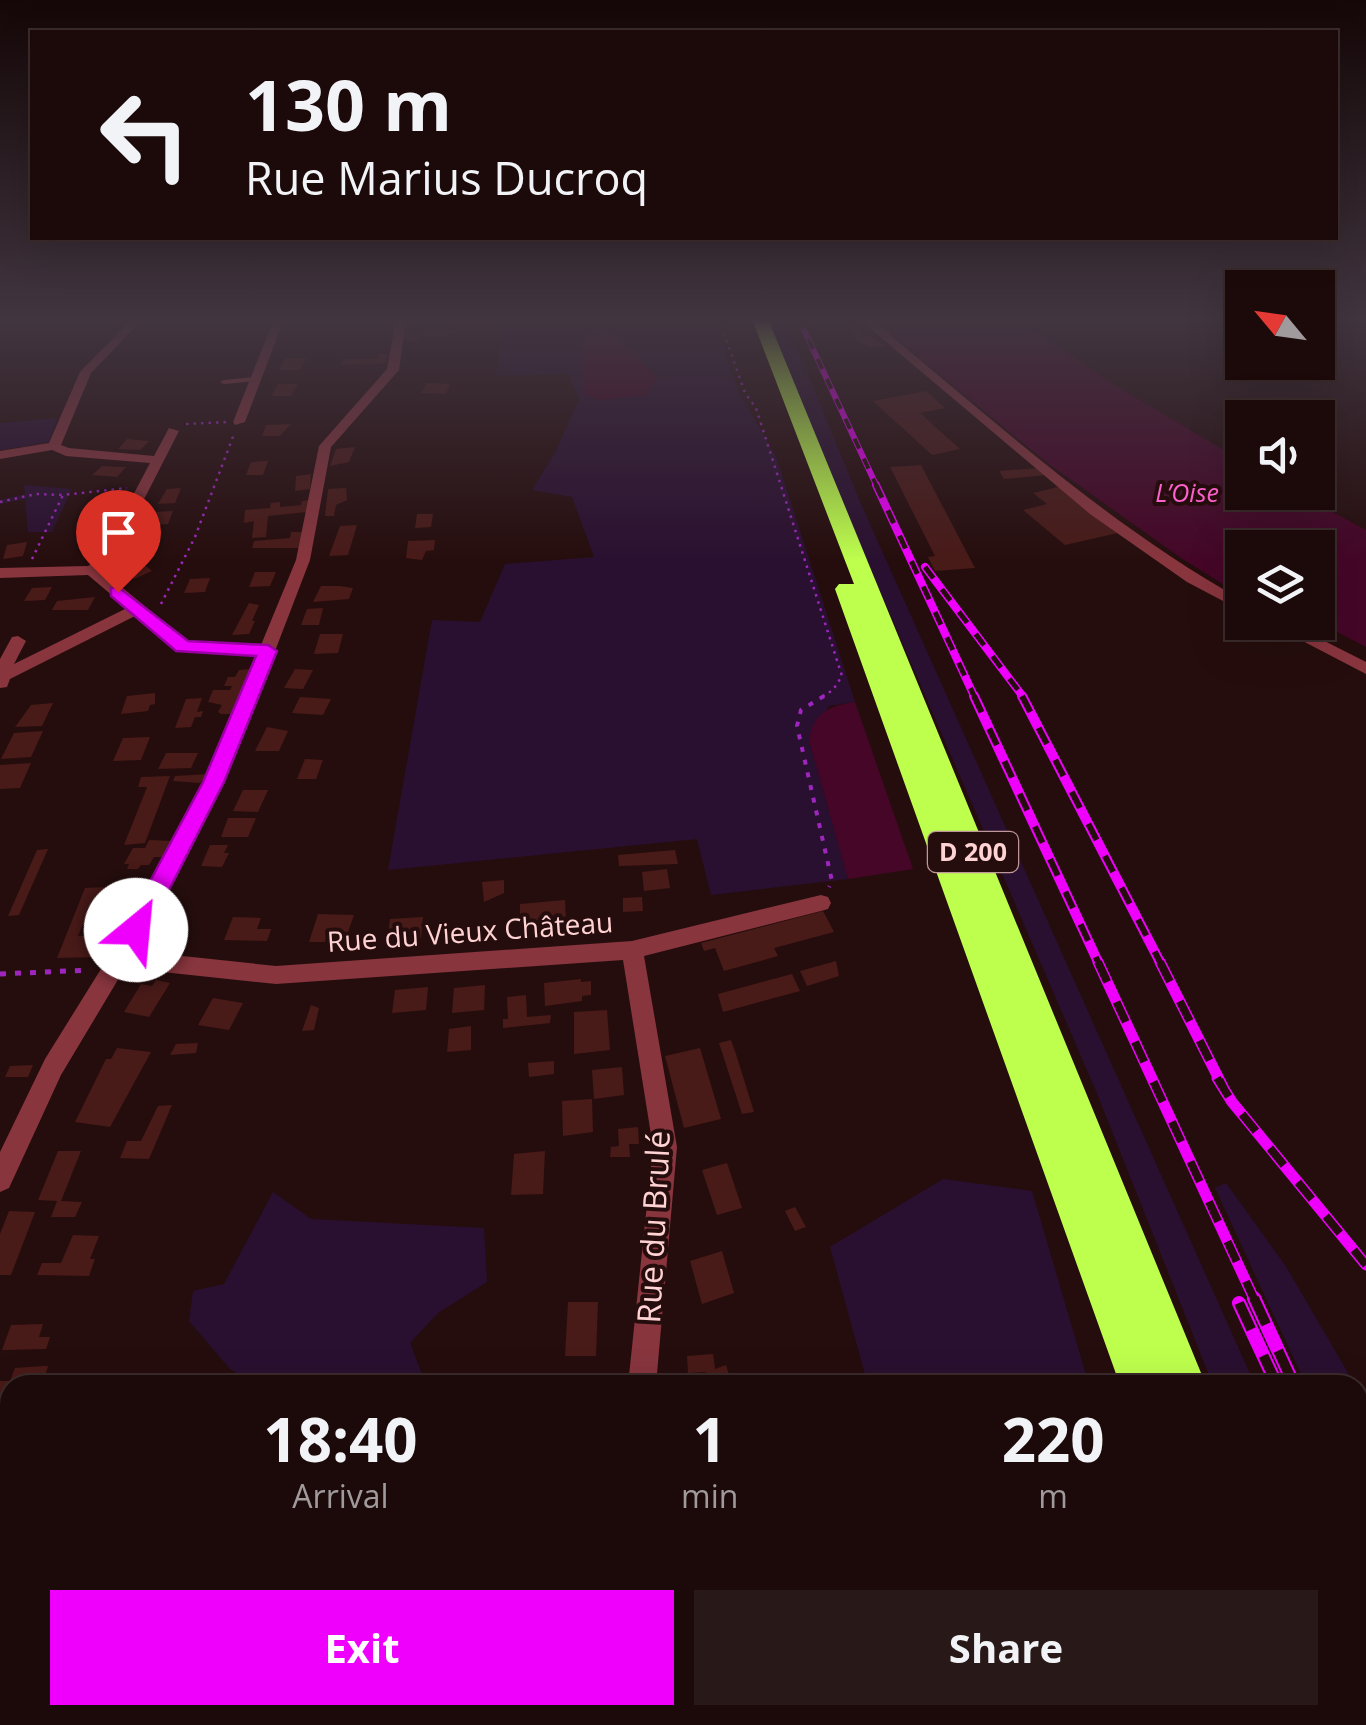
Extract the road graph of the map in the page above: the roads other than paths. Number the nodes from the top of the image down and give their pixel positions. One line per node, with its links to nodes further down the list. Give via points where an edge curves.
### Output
1 (74, 400): 9 (street)
2 (246, 400): 7 (street)
3 (369, 400): 18 (street, via 336,431 319,460 303,560)
4 (775, 400): 26 (highway, D 200)
5 (792, 400): 27 (highway, D 200)
6 (961, 400): 14 (street, via 1038,464)
7 (238, 422)
8 (172, 431): 11 (street)
9 (54, 446): 10 (street); 11 (street)
10 (0, 455)
11 (158, 460): 12 (street, via 107,558)
12 (92, 570): 13 (street); 15 (street)
13 (0, 573)
14 (1225, 596)
15 (137, 609): 18 (street, via 188,648); 20 (street)
16 (1309, 640): 19 (street)
17 (18, 641): 20 (street)
18 (268, 651): 23 (street, via 208,794)
19 (1366, 669)
20 (2, 680)
21 (820, 903): 22 (street, Rue du Vieux Château)
22 (632, 950): 23 (street, Rue du Vieux Château, via 276,975); 25 (street, Rue du Brulé, via 664,1147)
23 (117, 964): 24 (street, via 54,1067)
24 (0, 1179)
25 (643, 1375)
26 (1138, 1375)
27 (1180, 1375)

